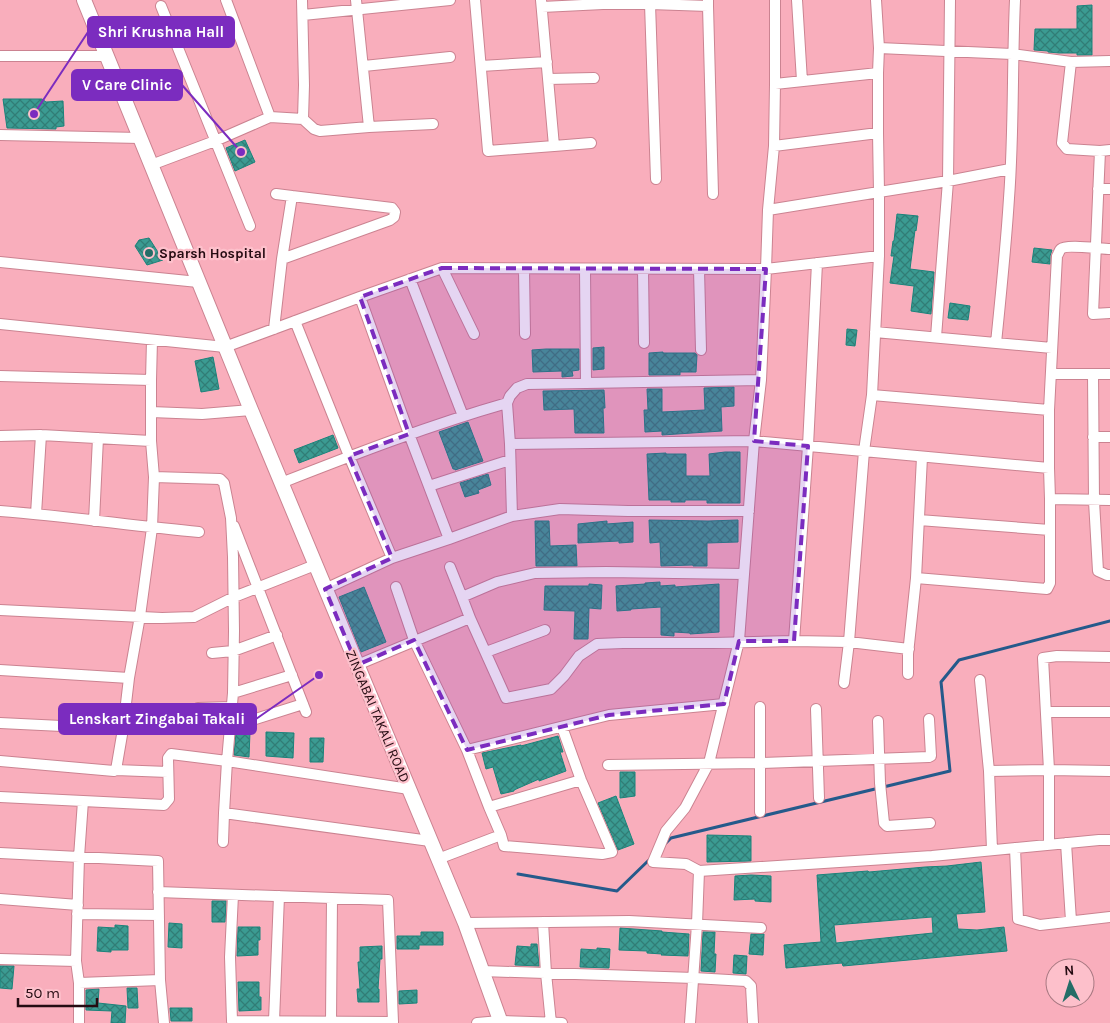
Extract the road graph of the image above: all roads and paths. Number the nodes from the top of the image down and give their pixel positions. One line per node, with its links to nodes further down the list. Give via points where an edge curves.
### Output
1 (84, 0): 23 (street, ZINGABAI TAKALI ROAD)
2 (226, 0): 35 (street)
3 (302, 0): 18 (street)
4 (450, 0): 11 (street)
5 (475, 0): 29 (street)
6 (774, 0): 34 (street)
7 (797, 0): 33 (street)
8 (876, 0): 19 (street)
9 (950, 0): 20 (street)
10 (1014, 0): 21 (street)
11 (419, 2): 15 (street)
12 (603, 2): 13 (street); 16 (street)
13 (650, 2): 14 (street); 49 (street)
14 (708, 3): 55 (street)
15 (357, 4): 18 (street); 28 (street)
16 (541, 4): 26 (street)
17 (161, 6): 42 (street)
18 (303, 15): 36 (street)
19 (879, 48): 20 (street); 30 (street)
20 (950, 52): 21 (street); 50 (street)
21 (1012, 54): 27 (street); 48 (street)
22 (0, 56): 23 (street)
23 (106, 56): 41 (street, ZINGABAI TAKALI ROAD)
24 (450, 57): 28 (street)
25 (1110, 61): 27 (street)
26 (547, 62): 29 (street); 32 (street)
27 (1071, 62): 46 (street, via 1062,143 1067,150)
28 (364, 66): 38 (street)
29 (481, 66): 44 (street, via 488,151)
30 (878, 73): 33 (street); 39 (street)
31 (594, 78): 32 (street)
32 (548, 79): 44 (street)
33 (802, 81): 34 (street)
34 (775, 84): 45 (street)
35 (270, 117): 36 (street); 42 (street)
36 (303, 119): 38 (street, via 320,131)
37 (433, 124): 38 (street)
38 (369, 127)
39 (878, 133): 45 (street); 53 (street)
40 (0, 136): 41 (street)
41 (140, 138): 47 (street, ZINGABAI TAKALI ROAD)
42 (215, 141): 47 (street); 58 (street)
43 (591, 143): 44 (street)
44 (554, 146)
45 (774, 146): 57 (street)
46 (1105, 150): 51 (street)
47 (151, 165): 72 (street, ZINGABAI TAKALI ROAD)
48 (1010, 169): 50 (street); 83 (street)
49 (656, 180)
50 (948, 180): 53 (street); 81 (street)
51 (1098, 189): 52 (street); 59 (street)
52 (1110, 189)
53 (879, 192): 57 (street); 61 (street)
54 (276, 194): 56 (street)
55 (713, 194)
56 (292, 196): 62 (street); 62 (street, via 392,208 395,212 390,220)
57 (768, 210): 70 (street)
58 (250, 226)
59 (1096, 249): 60 (street); 74 (street, via 1093,314); 86 (street, via 1066,246 1060,249)
60 (1110, 250)
61 (879, 256): 64 (street); 78 (street)
62 (282, 259): 77 (street)
63 (0, 262): 72 (street)
64 (817, 263): 70 (street); 110 (street)
65 (442, 268): 66 (street); 71 (street); 79 (street)
66 (524, 269): 67 (street); 80 (street)
67 (585, 269): 68 (street); 94 (street)
68 (642, 269): 69 (street); 84 (street)
69 (699, 269): 70 (street); 87 (street)
70 (766, 269): 93 (street)
71 (410, 279): 73 (street); 100 (street)
72 (198, 282): 85 (street, ZINGABAI TAKALI ROAD)
73 (360, 297): 75 (street); 101 (street)
74 (1110, 313)
75 (295, 321): 77 (street); 112 (street)
76 (0, 324): 82 (street)
77 (274, 329): 85 (street)
78 (874, 332): 81 (street); 95 (street)
79 (474, 334)
80 (525, 334)
81 (936, 337): 83 (street)
82 (152, 340): 85 (street); 92 (street)
83 (996, 342): 86 (street)
84 (644, 343)
85 (225, 348): 97 (street, ZINGABAI TAKALI ROAD)
86 (1052, 348): 88 (street)
87 (701, 350)
88 (1051, 374): 89 (street); 98 (street)
89 (1093, 374): 90 (street); 104 (street)
90 (1110, 374)
91 (0, 376): 92 (street)
92 (151, 380): 99 (street)
93 (760, 380): 94 (street); 108 (street)
94 (586, 383): 96 (street, via 527,384 517,388)
95 (872, 395): 98 (street); 111 (street)
96 (507, 403): 100 (street); 109 (street)
97 (251, 410): 99 (street, via 202,414); 117 (street, ZINGABAI TAKALI ROAD)
98 (1049, 410): 115 (street)
99 (152, 412): 107 (street)
100 (463, 416): 101 (street)
101 (409, 434): 112 (street); 118 (street)
102 (41, 435): 103 (street); 106 (street); 124 (street)
103 (0, 436)
104 (1093, 437): 105 (street); 120 (street)
105 (1110, 437)
106 (98, 438): 107 (street); 128 (street)
107 (151, 441): 116 (street)
108 (754, 441): 109 (street); 110 (street); 122 (street)
109 (510, 444): 114 (street)
110 (808, 446): 111 (street); 150 (street)
111 (864, 451): 113 (street); 152 (street)
112 (349, 456): 117 (street); 133 (street)
113 (922, 457): 115 (street); 127 (street)
114 (510, 460): 118 (street); 125 (street)
115 (1049, 468): 119 (street)
116 (154, 477): 126 (street, via 220,478 224,483); 129 (street)
117 (281, 483): 134 (street, ZINGABAI TAKALI ROAD)
118 (429, 486): 132 (street)
119 (1050, 499): 120 (street); 130 (street)
120 (1094, 500): 121 (street); 137 (street, via 1098,571)
121 (1110, 500)
122 (749, 510): 125 (street, via 628,512 560,509); 136 (street)
123 (0, 511): 124 (street)
124 (36, 514): 128 (street)
125 (512, 516): 132 (street)
126 (231, 518): 139 (street); 142 (street)
127 (919, 520): 130 (street); 138 (street)
128 (94, 521): 129 (street)
129 (152, 528): 131 (street); 145 (street)
130 (1050, 530): 138 (street, via 1050,583 1047,589)
131 (199, 532)
132 (449, 539): 133 (street)
133 (392, 558): 141 (street)
134 (315, 565): 139 (street); 141 (street, ZINGABAI TAKALI ROAD)
135 (450, 567): 143 (street)
136 (744, 574): 143 (street, via 535,573 497,582); 151 (street)
137 (1110, 575)
138 (916, 578): 153 (street)
139 (259, 587): 142 (street); 148 (street)
140 (396, 587): 149 (street)
141 (325, 589): 158 (street, ZINGABAI TAKALI ROAD)
142 (234, 597): 145 (street, via 194,617); 154 (street)
143 (462, 597): 146 (street)
144 (0, 610): 145 (street)
145 (140, 616): 162 (street)
146 (470, 618): 149 (street); 155 (street)
147 (545, 630): 155 (street)
148 (277, 635): 154 (street); 161 (street)
149 (414, 640): 158 (street); 179 (street)
150 (794, 640): 151 (street); 152 (street)
151 (739, 641): 155 (street, via 596,644 579,656 551,689 506,698); 166 (street)
152 (849, 642): 153 (street); 164 (street)
153 (910, 649): 160 (street)
154 (233, 650): 156 (street); 165 (street)
155 (486, 652)
156 (212, 653)
157 (1110, 657): 171 (street, via 1043,658)
158 (357, 665): 193 (street, ZINGABAI TAKALI ROAD)
159 (0, 670): 162 (street)
160 (908, 674)
161 (292, 675): 165 (street); 176 (street, via 304,708)
162 (129, 678): 178 (street)
163 (980, 680): 189 (street)
164 (844, 684)
165 (232, 694): 167 (street)
166 (724, 704): 177 (street, via 609,715); 184 (street)
167 (232, 707): 169 (street); 176 (street)
168 (760, 707): 185 (street)
169 (198, 708)
170 (816, 708): 183 (street)
171 (1046, 712): 172 (street); 188 (street)
172 (1110, 712)
173 (929, 719): 180 (street, via 929,758)
174 (878, 721): 180 (street)
175 (0, 723): 178 (street)
176 (230, 727): 182 (street)
177 (562, 727): 179 (street); 192 (street)
178 (123, 729): 187 (street)
179 (467, 750): 197 (street)
180 (879, 759): 183 (street); 200 (street, via 884,823 887,826)
181 (0, 761): 187 (street)
182 (227, 761): 191 (street, via 171,754); 193 (street); 199 (street)
183 (818, 761): 185 (street); 195 (street)
184 (709, 763): 185 (street); 186 (street); 212 (street, via 685,808 666,831 653,862 686,864)
185 (759, 763): 198 (street)
186 (608, 765)
187 (116, 770): 191 (street)
188 (1049, 770): 189 (street); 190 (street); 206 (street)
189 (989, 771): 208 (street)
190 (1110, 771)
191 (168, 772): 196 (street, via 169,798 164,805)
192 (581, 780): 197 (street); 201 (street, via 612,852 602,854 504,846)
193 (409, 789): 203 (street, ZINGABAI TAKALI ROAD)
194 (0, 796): 196 (street)
195 (819, 798)
196 (83, 801): 210 (street)
197 (489, 807): 201 (street)
198 (760, 812)
199 (224, 813): 203 (street); 204 (street)
200 (930, 823)
201 (500, 835): 211 (street)
202 (1110, 840): 205 (street)
203 (430, 841): 211 (street, ZINGABAI TAKALI ROAD)
204 (222, 842)
205 (1066, 843): 206 (street); 221 (street)
206 (1049, 845): 207 (street)
207 (1014, 848): 208 (street); 221 (street, via 1018,919 1040,924)
208 (992, 850): 212 (street)
209 (0, 853): 210 (street)
210 (79, 857): 213 (street, via 158,861); 218 (street)
211 (438, 859): 223 (street, ZINGABAI TAKALI ROAD)
212 (699, 871): 224 (street)
213 (158, 892): 214 (street); 219 (street)
214 (234, 895): 215 (street); 234 (street, via 230,957 232,1021)
215 (279, 896): 216 (street); 233 (street)
216 (332, 898): 235 (street); 239 (street, via 388,900)
217 (0, 899): 218 (street)
218 (78, 910): 219 (street); 227 (street)
219 (159, 914): 231 (street)
220 (1110, 917): 221 (street)
221 (1072, 921)
222 (543, 922): 223 (street); 224 (street); 229 (street)
223 (465, 923): 228 (street, ZINGABAI TAKALI ROAD)
224 (697, 924): 225 (street); 230 (street)
225 (761, 928)
226 (0, 959): 227 (street)
227 (76, 961): 232 (street)
228 (482, 971): 229 (street); 236 (street, ZINGABAI TAKALI ROAD)
229 (546, 973): 230 (street); 241 (street)
230 (694, 978): 243 (street); 244 (street, via 746,981 751,986)
231 (160, 980): 232 (street); 238 (street)
232 (79, 984): 237 (street)
233 (274, 1021): 234 (street); 235 (street)
234 (239, 1022)
235 (332, 1022): 239 (street)
236 (500, 1022): 240 (street); 241 (street)
237 (79, 1023)
238 (164, 1023)
239 (393, 1023)
240 (477, 1023)
241 (551, 1023): 242 (street)
242 (562, 1023)
243 (690, 1023)
244 (753, 1023)

